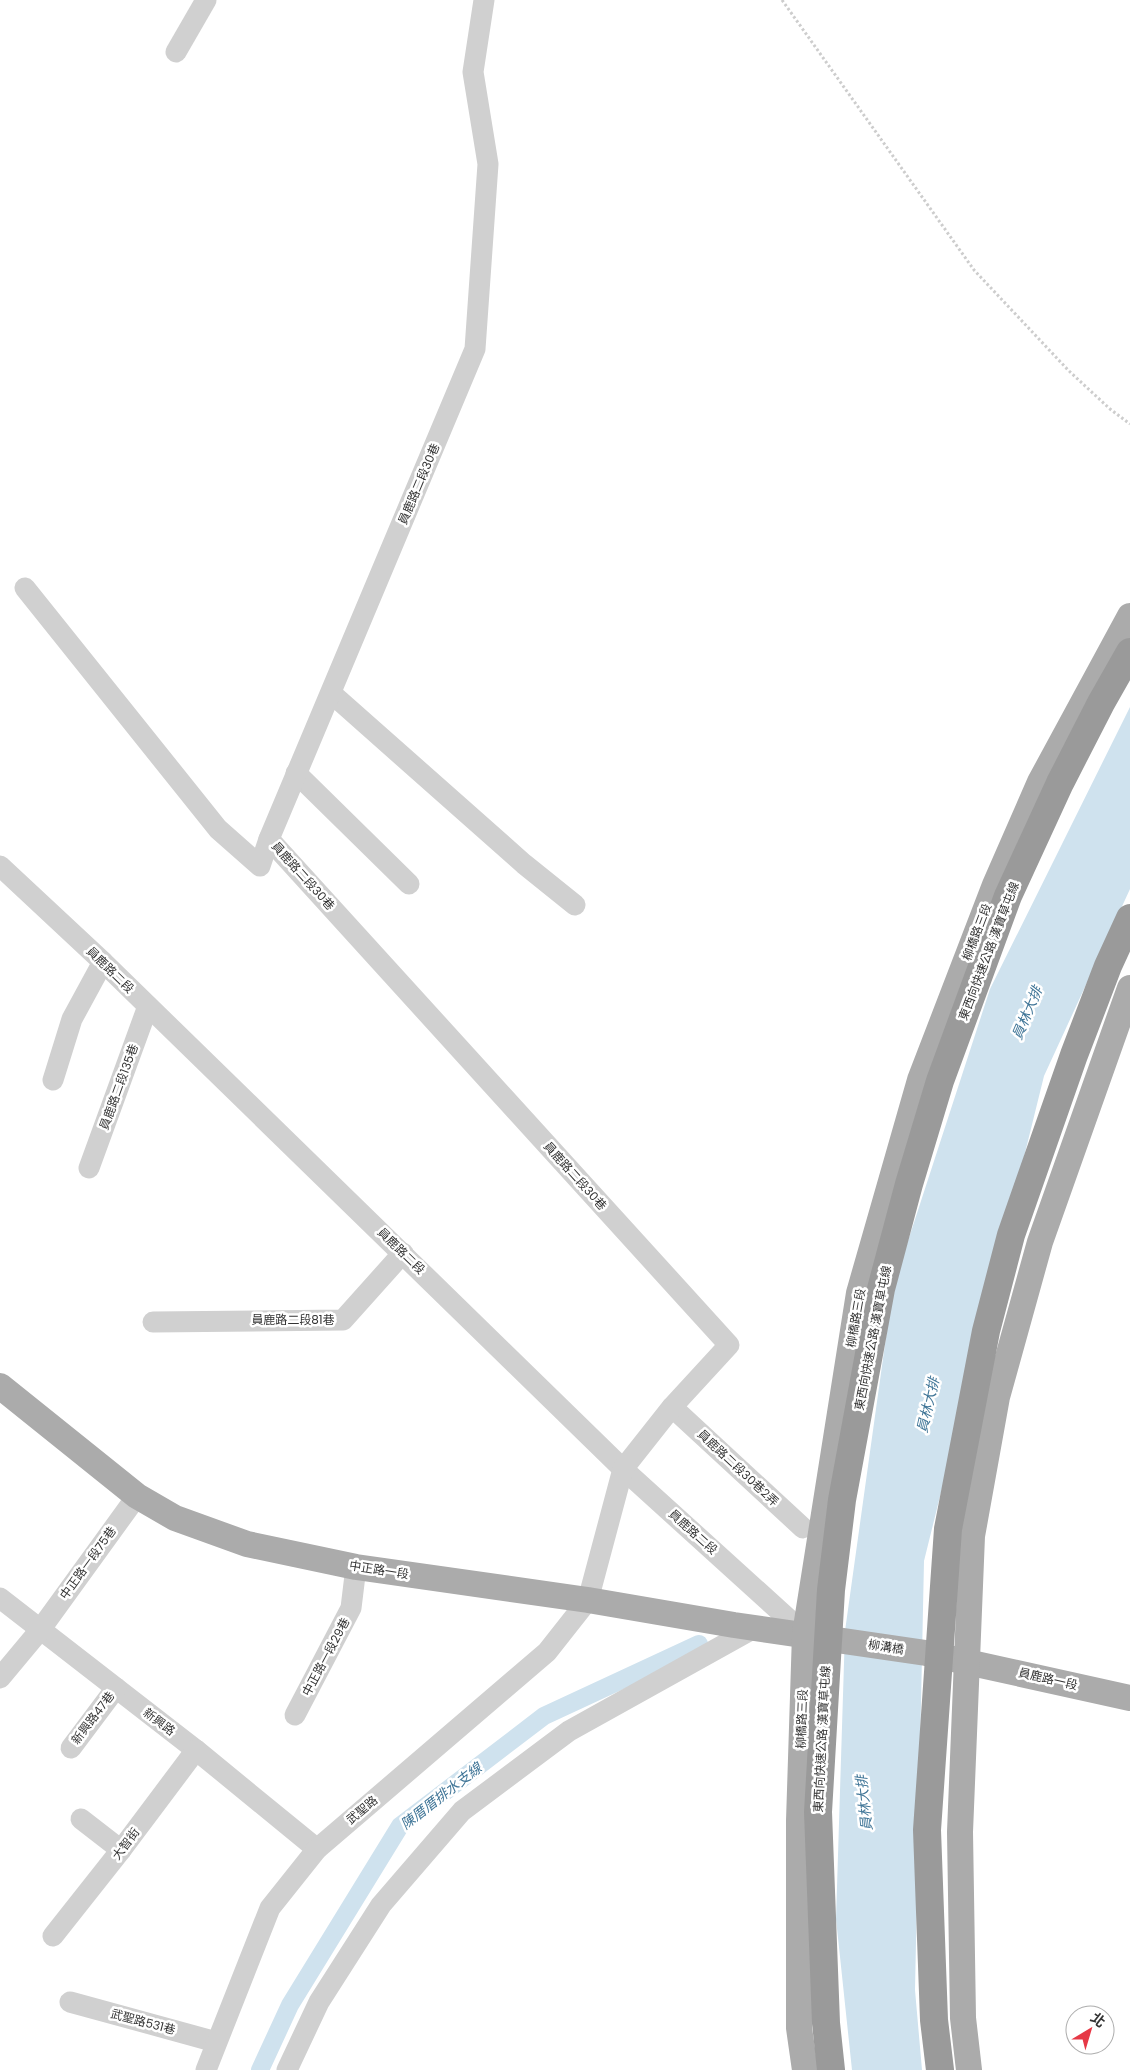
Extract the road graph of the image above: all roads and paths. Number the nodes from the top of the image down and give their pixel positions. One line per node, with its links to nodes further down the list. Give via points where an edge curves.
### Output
1 (206, 0): 4 (street)
2 (484, 0): 9 (street, 員鹿路二段30巷, via 473,72 488,164 475,349)
3 (782, 0): 5 (path, via 974,270 1069,371)
4 (176, 52)
5 (1130, 424)
6 (25, 588): 11 (street, via 218,829 260,866)
7 (1130, 616): 33 (main road, 柳橋路三段, via 1040,782 995,885 920,1080 859,1293)
8 (1130, 652): 50 (highway, 東西向快速公路 漢寶草屯線, bridge, via 1060,783 1008,896 940,1081 881,1289 842,1500 830,1599 818,1812 826,2023)
9 (331, 693): 10 (street, 員鹿路二段30巷); 14 (street, via 517,858)
10 (296, 773): 11 (street, 員鹿路二段30巷); 13 (street)
11 (269, 838): 24 (street, 員鹿路二段30巷, via 729,1345)
12 (0, 866): 16 (street, 員鹿路二段)
13 (409, 884)
14 (575, 905)
15 (1130, 918): 51 (highway, bridge, via 1074,1055 1011,1235 986,1331 948,1529 927,1830 934,2020)
16 (103, 962): 18 (street, 員鹿路二段); 19 (street, via 72,1019)
17 (1130, 988): 34 (main road, via 1040,1242 997,1397 972,1536)
18 (148, 1006): 20 (street, 員鹿路二段135巷); 21 (street, 員鹿路二段)
19 (53, 1080)
20 (89, 1168)
21 (403, 1253): 22 (street, 員鹿路二段81巷, via 343,1320); 25 (street, 員鹿路二段)
22 (153, 1322)
23 (0, 1386): 26 (main road, 中正路一段)
24 (672, 1407): 25 (street, 員鹿路二段30巷); 27 (street, 員鹿路二段30巷2弄)
25 (623, 1469): 30 (street, 員鹿路二段30巷); 33 (street, 員鹿路二段)
26 (137, 1496): 28 (main road, 中正路一段, via 176,1518 247,1544); 32 (street, 中正路一段75巷)
27 (803, 1528)
28 (356, 1567): 30 (main road, 中正路一段); 38 (street, 中正路一段29巷, via 351,1608)
29 (0, 1598): 32 (street, 新興路)
30 (588, 1600): 31 (main road, 中正路一段); 42 (street, 武聖路, via 547,1652)
31 (756, 1627): 33 (main road, 中正路一段); 48 (street, via 569,1732 462,1810 381,1904 319,2002)
32 (40, 1630): 35 (street, 中正路一段75巷); 36 (street, 新興路)
33 (805, 1634): 34 (main road, 柳溝橋); 49 (main road, 柳橋路三段, via 799,1861 799,2028)
34 (967, 1660): 37 (main road, 員鹿路一段); 52 (main road, via 960,1832 963,2018)
35 (0, 1678)
36 (116, 1688): 39 (street, 新興路47巷); 40 (street, 新興路)
37 (1130, 1698)
38 (295, 1715)
39 (71, 1748)
40 (196, 1750): 42 (street, 新興路); 43 (street, 大智街)
41 (81, 1819): 43 (street)
42 (316, 1849): 46 (street, 武聖路, via 270,1908)
43 (121, 1850): 44 (street, 大智街)
44 (53, 1936)
45 (70, 2002): 46 (street, 武聖路531巷)
46 (216, 2042): 47 (street, 武聖路)
47 (206, 2070)
48 (287, 2070)
49 (805, 2070)
50 (831, 2070)
51 (940, 2070)
52 (969, 2070)

